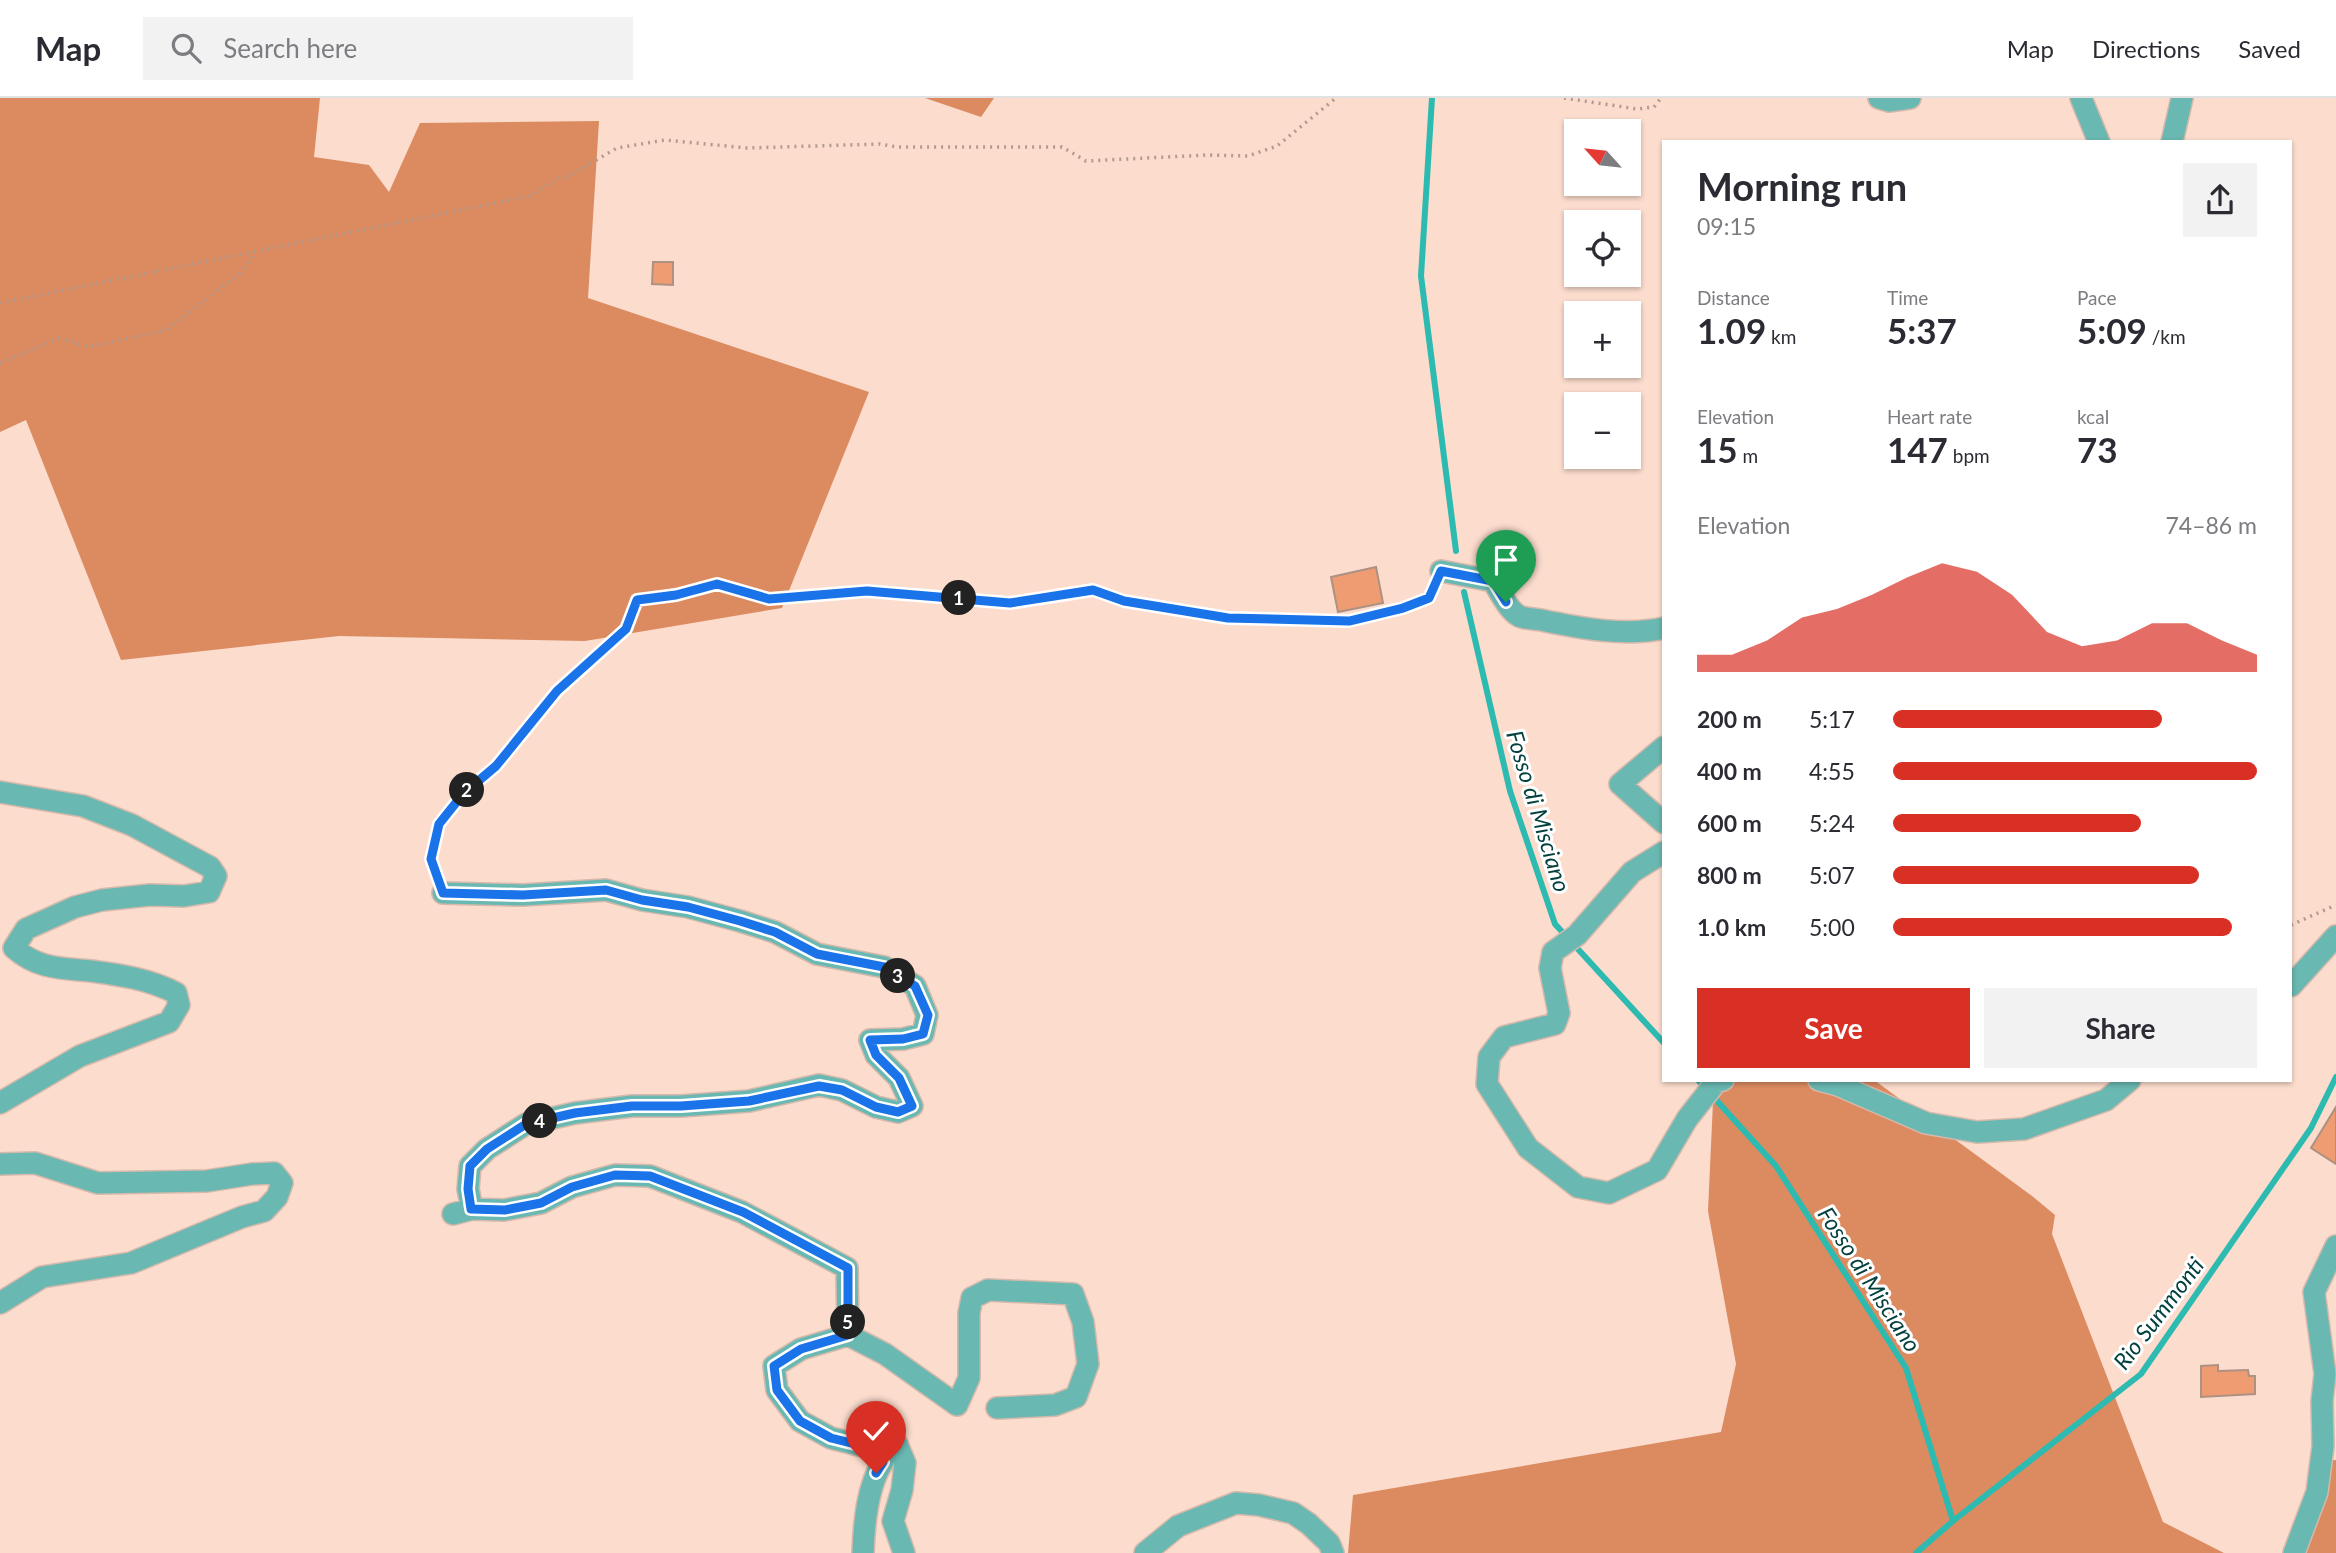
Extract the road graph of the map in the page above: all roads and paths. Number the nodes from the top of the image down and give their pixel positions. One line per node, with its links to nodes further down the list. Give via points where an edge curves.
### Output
1 (1336, 98): 10 (path, via 1277,146 1248,156 1086,161 1062,147 880,144 747,148 665,140 617,148 530,196)
2 (1564, 98): 3 (path, via 1637,108 1654,107)
3 (1661, 98)
4 (1879, 98): 5 (street)
5 (1910, 98)
6 (2081, 98): 8 (street)
7 (2182, 98): 9 (street)
8 (2098, 140)
9 (2172, 140)
10 (256, 252): 11 (path); 12 (path, via 243,271 166,330 89,347 59,338)
11 (0, 303)
12 (0, 363)
13 (1441, 571): 14 (street, via 1493,581 1519,616 1609,629); 19 (path, via 1429,598 1349,621 1228,618 1124,601 1093,590 1010,603 867,591 769,599 717,584 637,600 626,629 557,691 496,766 463,794 439,824 431,859)
14 (1662, 628)
15 (1662, 749): 17 (street, via 1620,784)
16 (0, 792): 27 (street, via 83,806 132,825 210,867 216,876 209,892 102,900 26,929 14,948 28,960 155,983 176,993 179,1005 169,1022 80,1056)
17 (1662, 822)
18 (1662, 853): 24 (street, via 1632,872 1577,935 1553,952 1550,968 1559,1013 1555,1024 1504,1037 1489,1057 1487,1084 1528,1148 1578,1187 1609,1193 1657,1170 1687,1119)
19 (443, 893): 31 (street, via 606,890 775,932 817,954 884,967 915,986 928,1015 923,1034 870,1040 876,1055 899,1078 912,1106 898,1112 819,1086 749,1101 632,1106 526,1124 470,1166 462,1211 541,1203 572,1187 615,1175 650,1176 743,1212 848,1268)
20 (2336, 905): 21 (path)
21 (2292, 926)
22 (2336, 936): 23 (street)
23 (2292, 985)
24 (1719, 1082)
25 (1827, 1082): 26 (street, via 1926,1123 1977,1132 2024,1129 2106,1100)
26 (2128, 1082)
27 (0, 1104)
28 (0, 1164): 30 (street, via 36,1163 98,1183 207,1181 253,1174 274,1174 282,1183 264,1211 131,1263 42,1277)
29 (2336, 1246): 33 (street, via 2314,1292)
30 (0, 1303)
31 (848, 1335): 32 (street, via 885,1354 957,1405 969,1378 972,1298 988,1290 1073,1294 1083,1322 1088,1364 1076,1396 1055,1405); 34 (street, via 801,1349 774,1366 777,1390 800,1421 831,1438)
32 (997, 1408)
33 (2329, 1446): 39 (street)
34 (875, 1449): 35 (street, via 883,1462 876,1473); 36 (street, via 880,1439 897,1444 905,1463 893,1521)
35 (863, 1553)
36 (904, 1553)
37 (1145, 1553): 38 (street, via 1178,1526 1237,1503 1293,1513 1329,1543)
38 (1333, 1553)
39 (2294, 1553)

